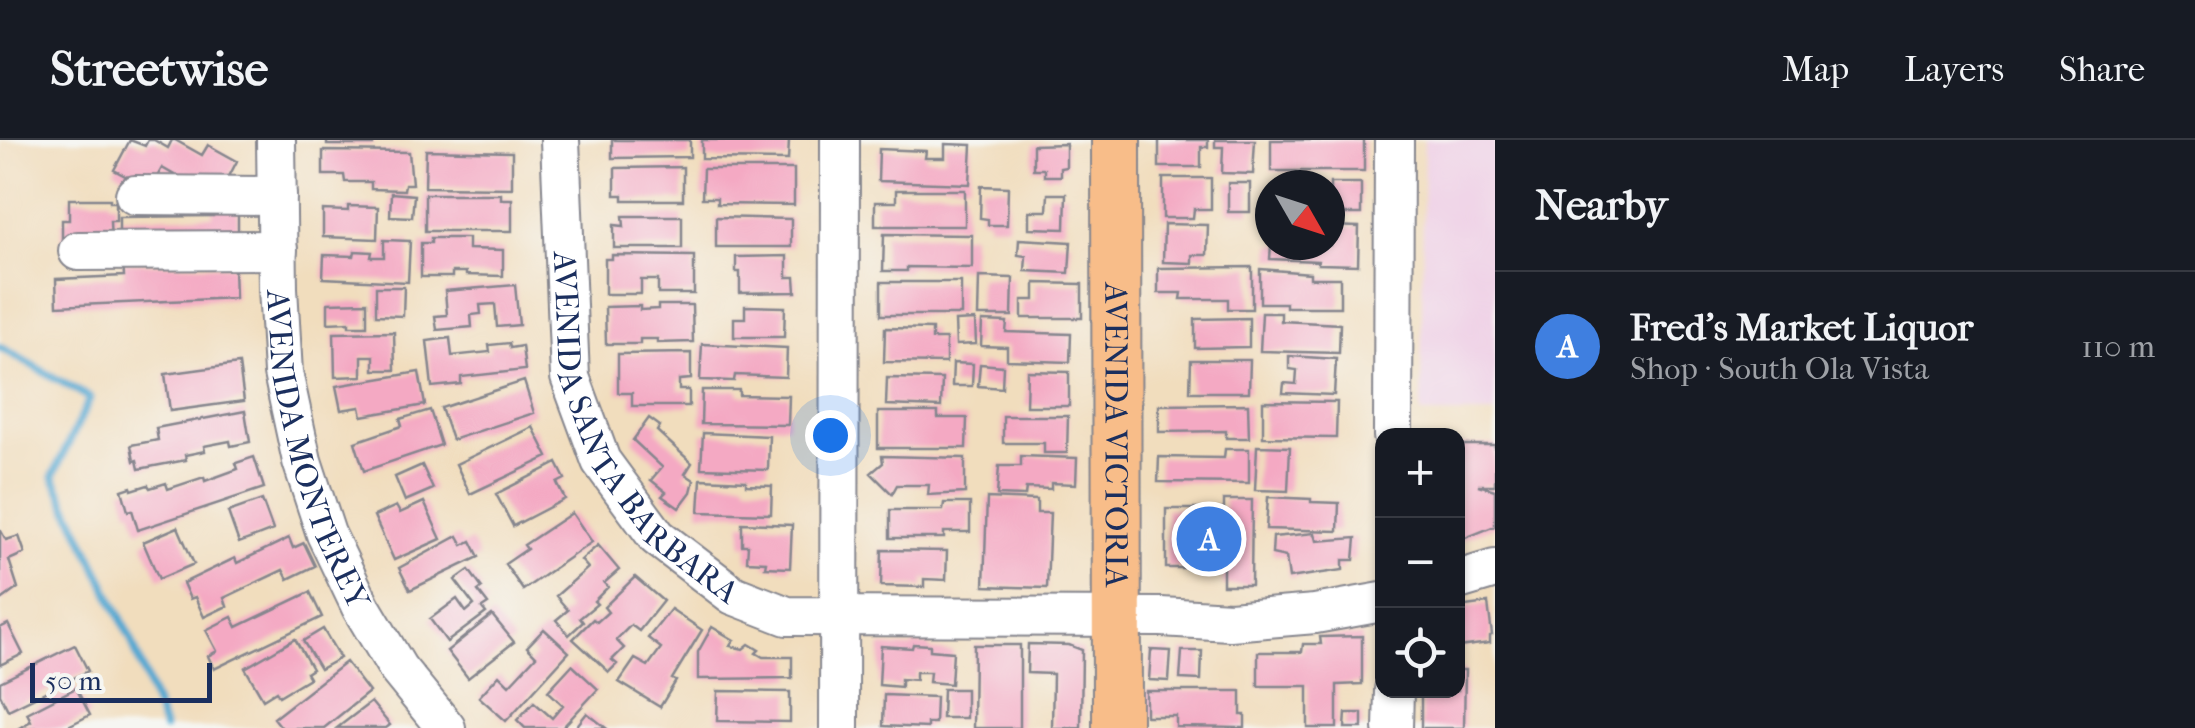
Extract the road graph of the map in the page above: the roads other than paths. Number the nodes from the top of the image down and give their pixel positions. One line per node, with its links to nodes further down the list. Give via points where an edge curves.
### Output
1 (276, 140): 7 (street, AVENIDA MONTEREY)
2 (560, 140): 14 (street, AVENIDA SANTA BARBARA, via 570,377 601,461 657,537 733,595 787,616)
3 (840, 140): 14 (street)
4 (1116, 140): 15 (main road, AVENIDA VICTORIA)
5 (1394, 140): 10 (street)
6 (136, 195): 7 (street)
7 (277, 196): 8 (street, AVENIDA MONTEREY)
8 (278, 250): 9 (street); 17 (street, AVENIDA MONTEREY, via 283,373 326,534 398,669)
9 (78, 251)
10 (1393, 428)
11 (1495, 569): 12 (street)
12 (1465, 578)
13 (1375, 603): 15 (street, AVENIDA SANTA BARBARA, via 1230,621)
14 (840, 615): 15 (street, AVENIDA SANTA BARBARA); 18 (street)
15 (1118, 618): 19 (main road, AVENIDA VICTORIA)
16 (1394, 698): 20 (street)
17 (446, 728)
18 (838, 728)
19 (1117, 728)
20 (1393, 728)

